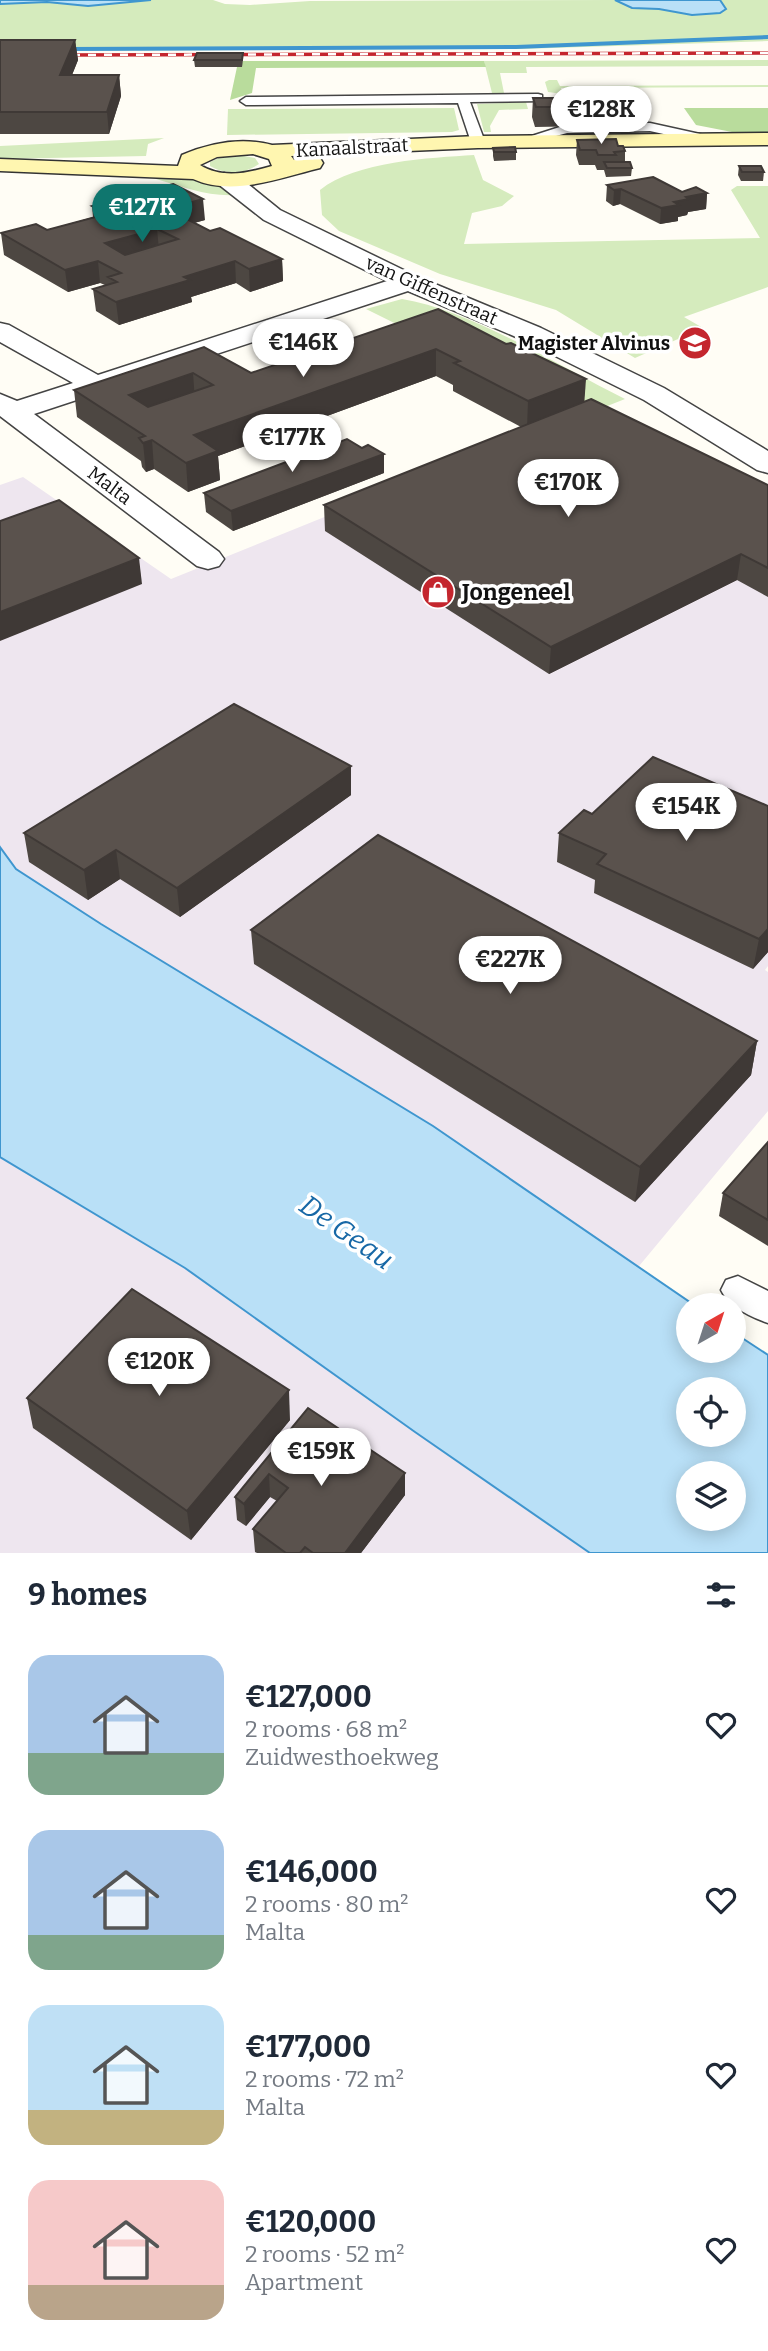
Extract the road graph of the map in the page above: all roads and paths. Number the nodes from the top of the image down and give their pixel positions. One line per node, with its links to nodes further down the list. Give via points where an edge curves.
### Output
1 (538, 98): 2 (lane)
2 (463, 100): 3 (lane); 5 (lane)
3 (246, 101)
4 (768, 139): 5 (main road, Kanaalstraat)
5 (478, 142): 7 (main road, Kanaalstraat)
6 (197, 164): 7 (main road, via 235,147); 8 (main road, via 73,170); 9 (main road)
7 (275, 164): 9 (main road, via 250,179); 10 (street, van Giffenstraat, via 271,181)
8 (8, 166)
9 (224, 180): 10 (street, van Giffenstraat, via 272,215)
10 (316, 236): 11 (street, van Giffenstraat)
11 (409, 282): 13 (street, Malta); 15 (street, van Giffenstraat, via 532,334 653,394)
12 (3, 335): 13 (street)
13 (94, 384): 14 (street, Malta)
14 (6, 407): 16 (street, Malta)
15 (768, 464)
16 (208, 559)
17 (738, 1290): 18 (lane)
18 (768, 1309)

